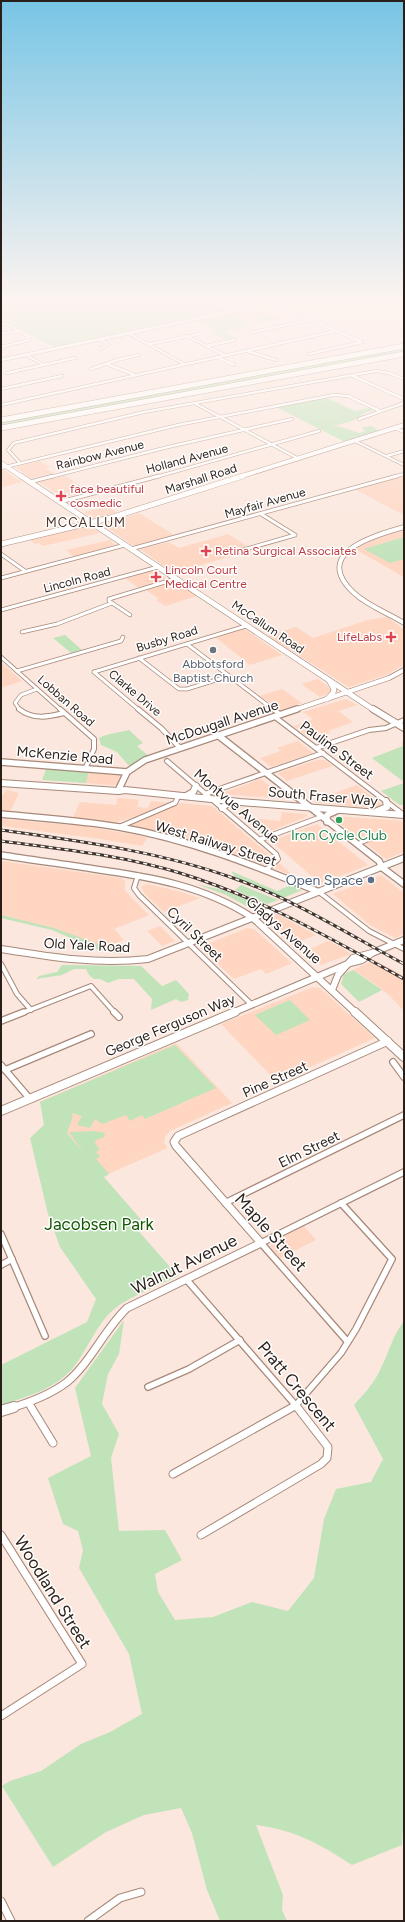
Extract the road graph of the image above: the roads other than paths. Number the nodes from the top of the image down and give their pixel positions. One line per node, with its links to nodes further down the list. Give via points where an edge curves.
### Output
1 (6, 388): 8 (street)
2 (78, 388): 12 (street)
3 (178, 388): 15 (highway)
4 (178, 388): 19 (highway)
5 (221, 388): 13 (highway)
6 (287, 388): 11 (street)
7 (379, 388): 9 (street)
8 (1, 389)
9 (404, 399)
10 (404, 403): 14 (street)
11 (196, 404): 16 (street); 33 (street, via 144,412 14,443 8,450)
12 (1, 405)
13 (111, 408): 21 (highway); 26 (highway)
14 (380, 411): 16 (street, via 340,395); 18 (street)
15 (1, 417)
16 (219, 417): 23 (street); 33 (street)
17 (292, 419): 23 (street, Rainbow Avenue)
18 (359, 419)
19 (1, 420)
20 (404, 425): 22 (main road, Marshall Road)
21 (1, 428)
22 (395, 428): 25 (street); 27 (main road, Marshall Road)
23 (244, 430): 28 (street); 38 (street, Rainbow Avenue)
24 (319, 431): 28 (street, Holland Avenue)
25 (404, 432)
26 (1, 433)
27 (355, 441): 30 (street); 31 (main road, Marshall Road)
28 (271, 444): 31 (street); 39 (street, Holland Avenue)
29 (404, 451): 30 (street)
30 (387, 456): 34 (street)
31 (299, 459): 42 (main road, Marshall Road)
32 (1, 463): 35 (main road, McCallum Road)
33 (20, 463): 35 (street)
34 (404, 465)
35 (7, 466): 36 (street); 38 (main road, McCallum Road)
36 (1, 468)
37 (404, 474): 40 (street, Mayfair Avenue)
38 (30, 482): 39 (main road, McCallum Road)
39 (60, 502): 41 (main road, McCallum Road)
40 (261, 514): 48 (street, Mayfair Avenue); 49 (street, via 296,535)
41 (82, 516): 42 (main road); 43 (main road, McCallum Road)
42 (106, 520): 43 (main road, Marshall Road); 45 (main road)
43 (92, 523): 45 (main road, McCallum Road); 46 (main road, Marshall Road)
44 (404, 527): 58 (street, via 371,536 357,543 345,553 339,567 342,580 353,592)
45 (101, 529): 47 (main road, McCallum Road)
46 (1, 544)
47 (125, 545): 48 (main road, McCallum Road); 52 (street)
48 (131, 550): 51 (main road, McCallum Road)
49 (236, 552)
50 (1, 554): 52 (street)
51 (158, 567): 54 (main road, McCallum Road); 56 (street, Lincoln Road)
52 (25, 571): 53 (street)
53 (1, 578)
54 (175, 579): 55 (street, via 111,597 109,600); 59 (main road, McCallum Road)
55 (112, 603): 57 (street); 60 (street, via 87,611 71,620)
56 (1, 610)
57 (130, 615)
58 (404, 623)
59 (246, 626): 62 (street, Busby Road); 69 (main road, McCallum Road)
60 (22, 632)
61 (122, 638): 65 (street, via 116,642)
62 (187, 644): 64 (street, Busby Road); 68 (street, Pauline Street)
63 (1, 658): 65 (street, Lobban Road)
64 (139, 658): 66 (street, Busby Road); 68 (street, via 179,689 187,689)
65 (16, 671): 70 (street, Lobban Road)
66 (94, 672): 79 (street, Clarke Drive, via 161,728)
67 (403, 672): 71 (street, McDougall Avenue)
68 (229, 676): 74 (street, Pauline Street)
69 (330, 682): 71 (main road, McCallum Road); 72 (main road, via 334,689)
70 (37, 689): 73 (street, Lobban Road); 73 (street, via 17,698 15,703 24,713 41,718)
71 (347, 693): 72 (street, McDougall Avenue); 76 (main road, McCallum Road)
72 (327, 700): 74 (street, McDougall Avenue)
73 (64, 713): 84 (street, Lobban Road, via 94,739 94,749)
74 (278, 716): 78 (street, McDougall Avenue); 80 (street, Pauline Street)
75 (404, 720): 76 (street)
76 (396, 724): 77 (main road, McCallum Road); 80 (street, via 369,730)
77 (404, 728)
78 (218, 736): 79 (street, McDougall Avenue); 86 (street)
79 (180, 748): 85 (street, McDougall Avenue, via 145,760)
80 (316, 748): 81 (street, Pauline Street)
81 (323, 753): 86 (street); 93 (street, Pauline Street)
82 (167, 761): 88 (street, Montvue Avenue)
83 (1, 762): 84 (street, McKenzie Road)
84 (85, 769): 85 (street, McKenzie Road)
85 (127, 772): 89 (street)
86 (266, 773): 91 (street); 97 (street)
87 (1, 783): 89 (main road, South Fraser Way)
88 (196, 786): 90 (main road, via 193,792); 91 (street, Montvue Avenue)
89 (118, 791): 90 (main road, South Fraser Way); 92 (main road, South Fraser Way, via 124,794)
90 (186, 796): 91 (main road, South Fraser Way)
91 (210, 798): 92 (main road, South Fraser Way); 94 (main road, South Fraser Way); 95 (main road, South Fraser Way); 96 (street, Montvue Avenue)
92 (177, 799): 104 (street, via 175,803)
93 (386, 801): 99 (main road, via 387,807); 101 (street, Pauline Street)
94 (240, 802): 95 (main road, South Fraser Way); 97 (main road, South Fraser Way)
95 (228, 803): 96 (main road)
96 (222, 808): 106 (street, Montvue Avenue)
97 (310, 808): 98 (main road, South Fraser Way); 102 (street)
98 (338, 810): 99 (main road, South Fraser Way); 103 (street, via 327,815)
99 (372, 813): 101 (main road, South Fraser Way)
100 (1, 814): 104 (street, West Railway Street)
101 (404, 815)
102 (321, 817): 103 (street); 106 (street)
103 (327, 822): 107 (street); 110 (street, via 334,831)
104 (119, 827): 111 (street, West Railway Street, via 215,852)
105 (383, 834): 107 (street)
106 (259, 840): 111 (street, Montvue Avenue, via 276,854 278,859)
107 (357, 844): 110 (street, via 379,861)
108 (1, 855): 112 (street, Gladys Avenue)
109 (404, 858): 110 (main road, Old Yale Road)
110 (382, 867): 113 (street); 114 (main road, Old Yale Road)
111 (266, 870): 114 (street, West Railway Street)
112 (138, 875): 115 (street, Gladys Avenue, via 203,891 234,904); 117 (street, Cyril Street, via 134,888 139,895)
113 (404, 884)
114 (319, 892): 115 (main road, Old Yale Road); 118 (street, West Railway Street, via 365,928)
115 (253, 918): 117 (main road, Old Yale Road); 123 (main road, Gladys Avenue)
116 (404, 940): 118 (main road, George Ferguson Way)
117 (188, 944): 119 (main road, Old Yale Road, via 148,959 128,961 61,960); 125 (street, Cyril Street)
118 (395, 944): 120 (street, West Railway Street); 121 (main road, George Ferguson Way, via 366,959)
119 (1, 949)
120 (404, 949)
121 (350, 963): 123 (main road, George Ferguson Way); 124 (main road, via 338,975)
122 (1, 964): 126 (street, via 17,994)
123 (317, 976): 124 (main road, Gladys Avenue); 125 (main road, George Ferguson Way)
124 (332, 990): 130 (main road, Gladys Avenue)
125 (252, 1005): 136 (main road, George Ferguson Way)
126 (30, 1010): 127 (street, via 91,986); 128 (street)
127 (119, 1017)
128 (1, 1021)
129 (91, 1034): 134 (street)
130 (388, 1041): 131 (main road, Gladys Avenue); 139 (street, Pine Street, via 181,1134)
131 (404, 1057)
132 (393, 1062): 135 (street)
133 (1, 1064): 134 (street)
134 (6, 1070): 136 (street)
135 (404, 1077)
136 (30, 1099): 137 (main road, George Ferguson Way)
137 (1, 1111)
138 (404, 1115): 141 (street, Elm Street)
139 (174, 1142): 141 (street, Maple Street)
140 (404, 1172): 142 (street, Walnut Avenue)
141 (225, 1203): 144 (street, Maple Street)
142 (341, 1203): 144 (street, Walnut Avenue); 150 (street, via 392,1260)
143 (1, 1234): 145 (street)
144 (261, 1243): 147 (street, Walnut Avenue); 150 (street, Maple Street)
145 (12, 1258): 146 (street); 148 (street)
146 (1, 1265)
147 (186, 1279): 149 (street, Pratt Crescent); 152 (street, Walnut Avenue, via 126,1308 75,1374 52,1391)
148 (45, 1336)
149 (240, 1340): 151 (street, via 189,1369); 153 (street, Pratt Crescent)
150 (348, 1341): 153 (street)
151 (148, 1388)
152 (28, 1402): 154 (street, Walnut Avenue); 155 (street)
153 (296, 1405): 156 (street); 158 (street, Pratt Crescent, via 326,1443 327,1458)
154 (1, 1411)
155 (53, 1443)
156 (173, 1474)
157 (1, 1535): 159 (street, Woodland Street, via 82,1664)
158 (201, 1535)
159 (1, 1716)
160 (141, 1892): 163 (street, via 120,1898)
161 (1, 1901): 162 (street)
162 (12, 1921)
163 (88, 1921)

